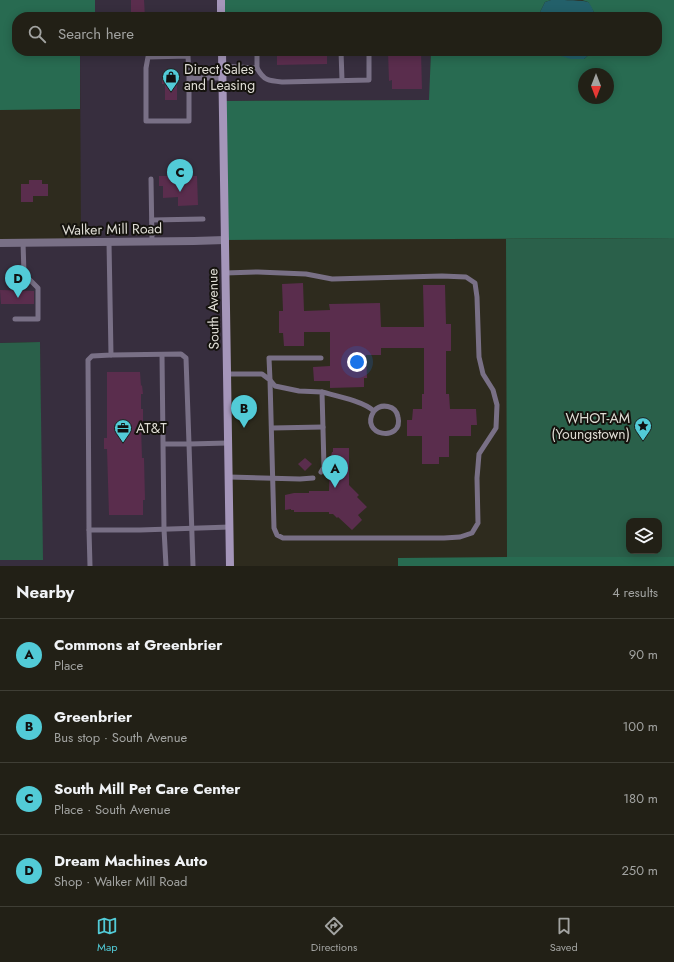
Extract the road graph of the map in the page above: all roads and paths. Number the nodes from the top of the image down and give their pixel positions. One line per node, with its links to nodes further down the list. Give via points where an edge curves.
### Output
1 (221, 0): 2 (main road)
2 (221, 12)
3 (222, 56): 7 (main road, South Avenue)
4 (257, 56): 8 (lane)
5 (341, 56): 11 (lane)
6 (369, 56): 11 (lane, via 369,80)
7 (222, 66): 8 (lane); 10 (main road, South Avenue)
8 (257, 68): 11 (lane, via 261,76 269,81)
9 (189, 78): 9 (lane, via 188,56 148,57 146,121 190,121); 10 (lane)
10 (222, 78): 15 (main road, South Avenue)
11 (342, 80)
12 (151, 179): 14 (lane)
13 (203, 219): 14 (lane)
14 (152, 220): 16 (lane)
15 (225, 240): 16 (street, Walker Mill Road); 20 (main road, South Avenue)
16 (152, 241): 18 (street, Walker Mill Road)
17 (23, 242): 18 (street, Walker Mill Road); 19 (street, Walker Mill Road); 21 (lane, via 24,274 38,288 38,319)
18 (109, 242): 22 (lane)
19 (0, 243)
20 (225, 273): 25 (main road, South Avenue); 36 (lane, via 306,274 332,279 442,276 466,277 475,283 479,357 483,374 493,390 497,405 496,428 479,454 478,523 472,533 460,537 283,538 277,535 274,528)
21 (15, 319)
22 (111, 355): 23 (lane); 41 (lane, via 92,356 88,360)
23 (162, 355): 32 (lane); 33 (lane, via 181,354 186,358)
24 (321, 358): 26 (lane, via 269,358)
25 (227, 374): 26 (lane, via 262,374); 31 (main road, South Avenue)
26 (270, 380): 27 (lane, via 275,386); 30 (lane)
27 (322, 392): 28 (lane, via 363,404); 29 (lane)
28 (374, 411): 28 (lane, via 371,419 374,430 385,434 395,430 399,418 393,408 382,406)
29 (323, 427): 30 (lane); 34 (lane, via 324,467)
30 (272, 428): 36 (lane)
31 (228, 443): 33 (lane); 35 (main road, South Avenue)
32 (164, 444): 33 (lane); 39 (lane)
33 (189, 444): 40 (lane)
34 (321, 472)
35 (229, 477): 36 (lane); 38 (main road, South Avenue)
36 (273, 478): 37 (lane)
37 (313, 478)
38 (230, 527): 40 (lane); 45 (main road, South Avenue)
39 (164, 529): 40 (lane); 41 (lane); 43 (lane)
40 (192, 529): 44 (lane)
41 (89, 530): 42 (lane)
42 (90, 566)
43 (166, 566)
44 (193, 566)
45 (230, 566)

